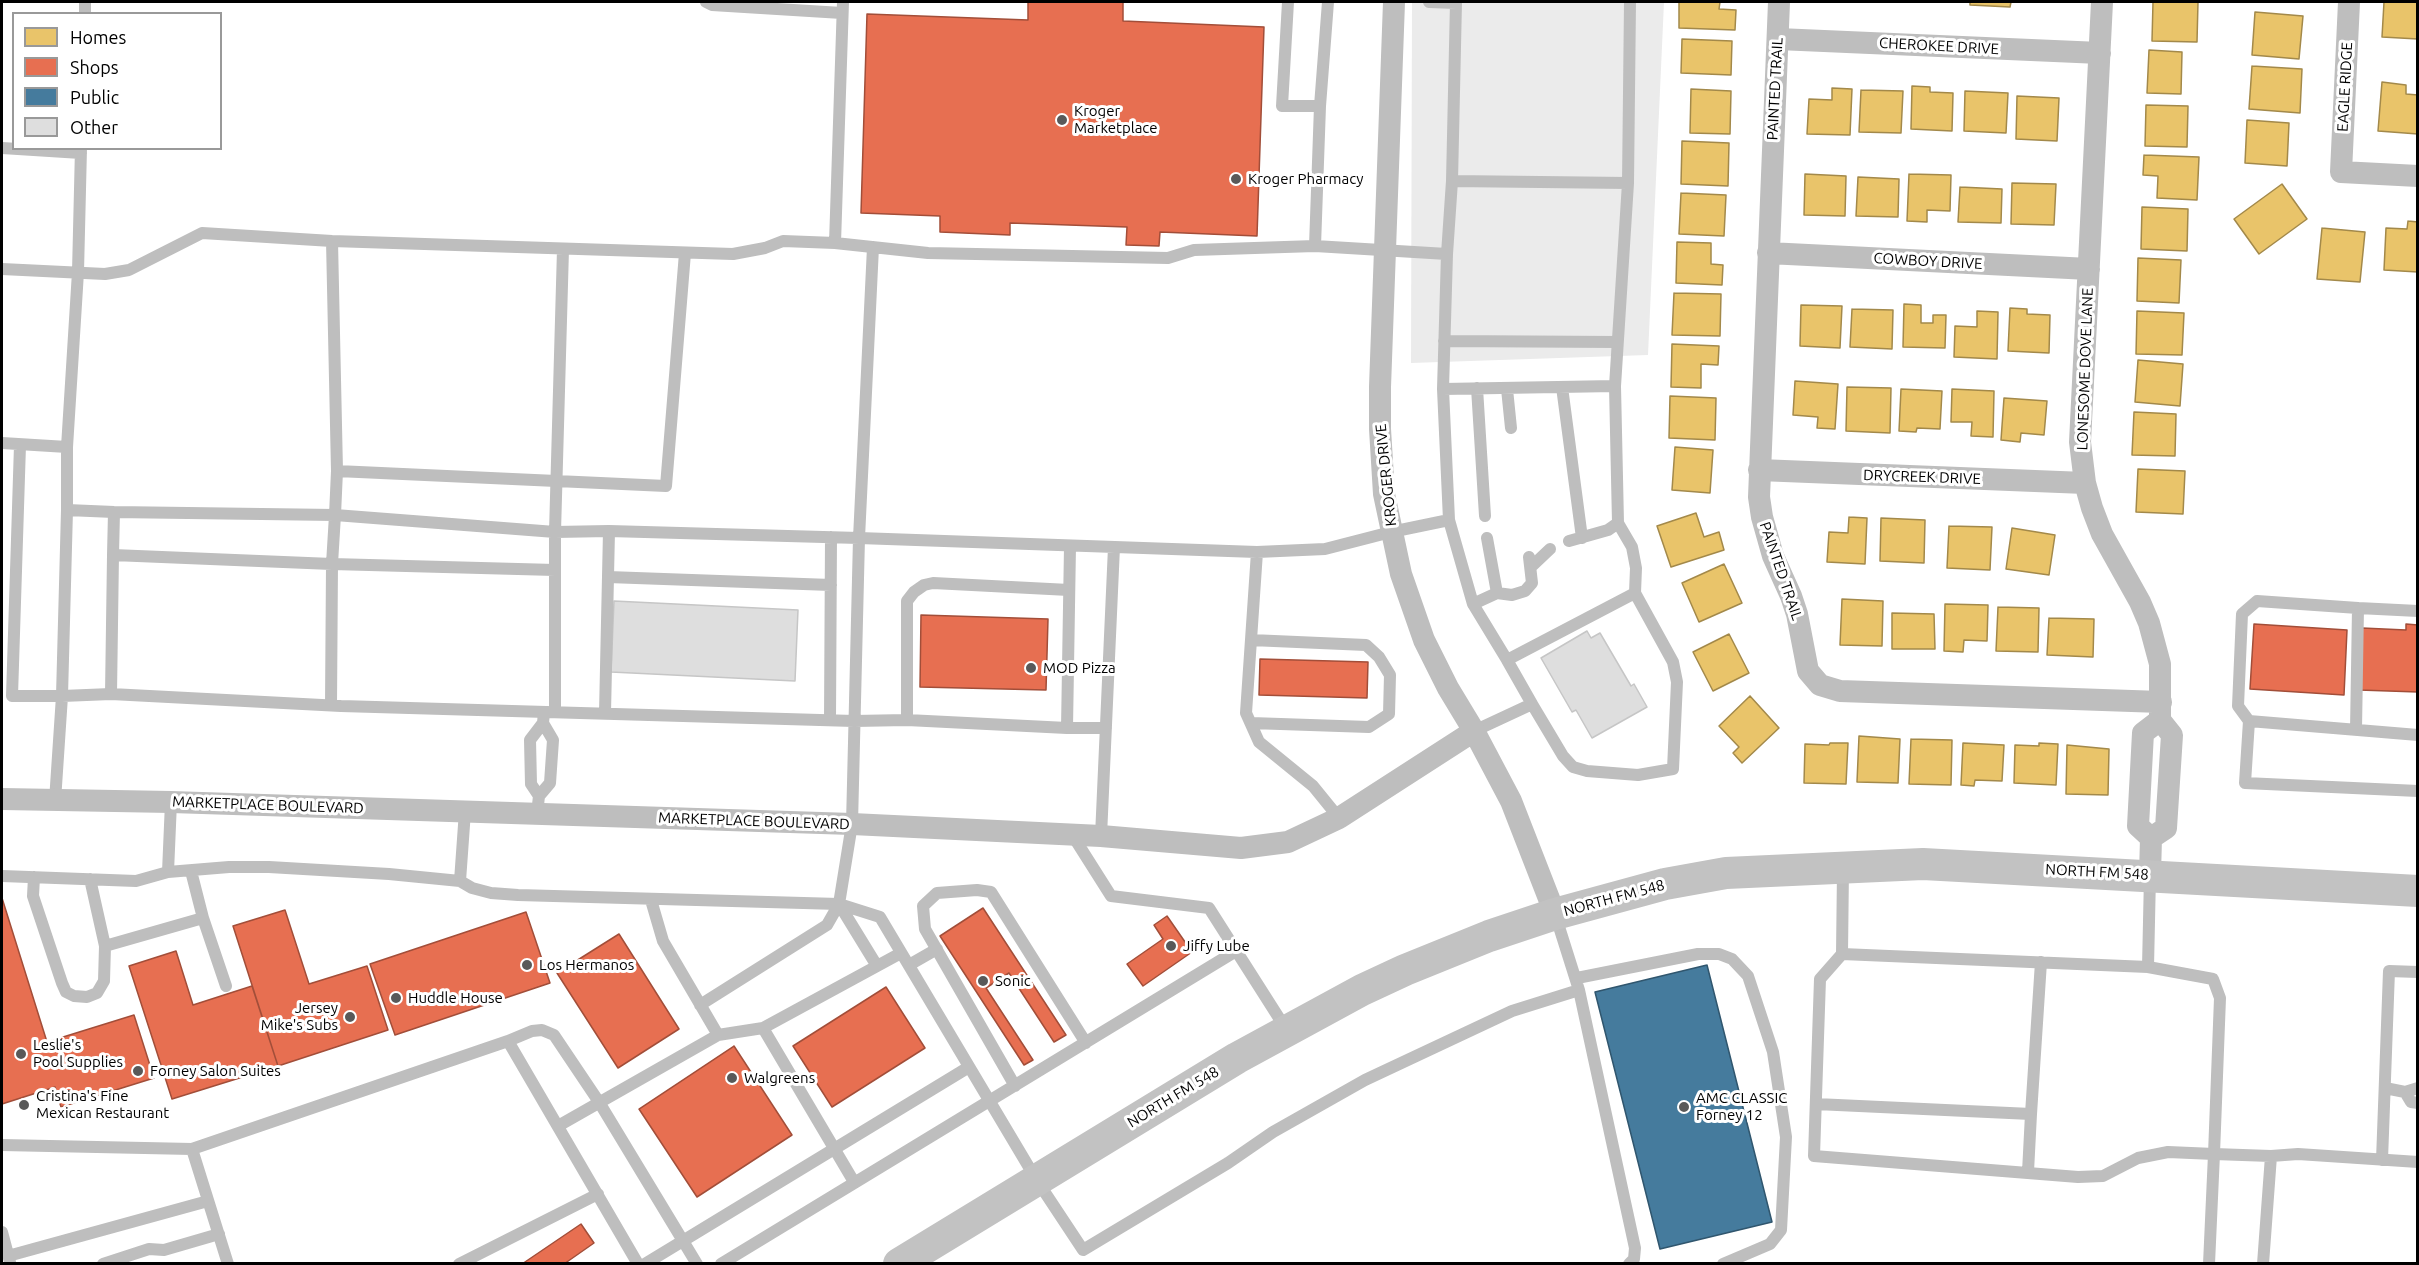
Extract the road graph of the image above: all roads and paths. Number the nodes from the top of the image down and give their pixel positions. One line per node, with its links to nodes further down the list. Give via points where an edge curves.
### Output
1 (706, 2): 11 (lane)
2 (1288, 2): 14 (lane, via 1282,106)
3 (1328, 2): 14 (lane)
4 (1394, 2): 25 (street, KROGER DRIVE)
5 (1428, 2): 6 (lane)
6 (1456, 2): 18 (lane)
7 (1630, 2): 19 (lane)
8 (1779, 2): 12 (street, PAINTED TRAIL)
9 (2102, 2): 13 (street, LONESOME DOVE LANE)
10 (2349, 2): 17 (street, EAGLE RIDGE, via 2342,172)
11 (843, 7): 21 (lane)
12 (1778, 39): 13 (street, CHEROKEE DRIVE); 27 (street, PAINTED TRAIL)
13 (2100, 53): 29 (street, LONESOME DOVE LANE)
14 (1320, 106): 22 (lane)
15 (55, 150): 16 (lane)
16 (81, 151): 31 (lane)
17 (2418, 176)
18 (1452, 181): 19 (lane); 28 (lane)
19 (1628, 183): 33 (lane)
20 (332, 241): 24 (lane); 31 (lane, via 202,233 129,270); 44 (lane)
21 (834, 243): 23 (lane); 26 (lane, via 783,241 733,255)
22 (1315, 246): 23 (lane, via 1194,250 1168,258 927,253); 25 (lane)
23 (873, 247): 57 (lane)
24 (563, 249): 26 (lane); 45 (lane)
25 (1385, 251): 28 (lane); 55 (street, KROGER DRIVE, via 1380,429)
26 (685, 253): 45 (lane, via 666,486)
27 (1768, 253): 29 (street, COWBOY DRIVE); 43 (street, PAINTED TRAIL)
28 (1447, 254): 32 (lane)
29 (2089, 268): 46 (street, LONESOME DOVE LANE, via 2080,442)
30 (2, 269): 31 (lane)
31 (78, 273): 42 (lane)
32 (1444, 341): 33 (lane); 37 (lane)
33 (1617, 342): 34 (lane)
34 (1615, 386): 35 (lane); 52 (lane)
35 (1562, 387): 38 (lane); 59 (lane)
36 (1477, 388): 37 (lane); 38 (lane); 50 (lane)
37 (1443, 389): 51 (lane)
38 (1507, 389): 39 (lane)
39 (1511, 428)
40 (2, 443): 41 (lane)
41 (21, 445): 42 (lane); 79 (lane)
42 (68, 447): 47 (lane)
43 (1759, 470): 46 (street, DRYCREEK DRIVE); 83 (street, PAINTED TRAIL, via 1766,535 1791,596 1808,671 1820,686 1840,691)
44 (337, 471): 45 (lane); 49 (lane)
45 (557, 481): 54 (lane)
46 (2085, 483): 83 (street, LONESOME DOVE LANE, via 2102,534 2149,623 2160,664)
47 (67, 510): 48 (lane); 80 (lane)
48 (114, 512): 49 (lane); 65 (lane)
49 (335, 515): 54 (lane); 66 (lane)
50 (1485, 516)
51 (1449, 520): 55 (lane); 73 (lane)
52 (1618, 523): 59 (lane); 72 (lane, via 1632,547)
53 (609, 531): 54 (lane); 56 (lane); 68 (lane)
54 (555, 532): 67 (lane)
55 (1391, 532): 64 (lane, via 1325,549); 94 (street, KROGER DRIVE, via 1424,640)
56 (831, 537): 57 (lane); 69 (lane)
57 (859, 538): 61 (lane); 88 (lane)
58 (1487, 538): 71 (lane)
59 (1582, 538): 60 (lane)
60 (1569, 542)
61 (1070, 546): 62 (lane); 70 (lane)
62 (1114, 547): 64 (lane); 92 (lane)
63 (1550, 549): 71 (lane, via 1530,562 1532,583 1525,591 1512,595)
64 (1257, 552): 76 (lane)
65 (113, 555): 66 (lane); 78 (lane)
66 (332, 564): 67 (lane); 82 (lane)
67 (555, 570): 85 (lane)
68 (608, 578): 69 (lane); 84 (lane)
69 (831, 585): 86 (lane)
70 (1069, 590): 87 (lane, via 933,583 914,592 907,601); 91 (lane)
71 (1497, 593): 73 (lane)
72 (1635, 593): 77 (lane); 81 (lane, via 1673,662 1677,682 1673,769 1638,775 1573,767)
73 (1473, 604): 77 (lane)
74 (2358, 608): 75 (lane); 89 (lane, via 2257,601 2242,614 2238,706); 93 (lane)
75 (2418, 611)
76 (1251, 640): 90 (lane, via 1246,713); 90 (lane, via 1365,645 1379,657 1390,675 1389,714 1370,727)
77 (1507, 660): 81 (lane)
78 (111, 694): 80 (lane); 82 (lane)
79 (7, 695): 80 (lane)
80 (62, 696): 98 (lane)
81 (1532, 704): 94 (lane)
82 (331, 705): 85 (lane)
83 (2161, 711): 109 (street, LONESOME DOVE LANE, via 2172,735 2166,828 2151,838)
84 (605, 713): 85 (lane); 86 (lane)
85 (548, 716): 100 (lane, via 553,740 550,783); 100 (lane, via 530,740 531,784)
86 (830, 720): 88 (lane)
87 (907, 720): 88 (lane); 91 (lane)
88 (854, 721): 103 (lane)
89 (2249, 721): 93 (lane); 96 (lane, via 2245,783)
90 (1251, 723): 102 (lane, via 1259,742 1313,786)
91 (1067, 728): 92 (lane)
92 (1106, 728): 105 (lane)
93 (2356, 730): 95 (lane)
94 (1474, 731): 102 (street, MARKETPLACE BOULEVARD); 117 (street, KROGER DRIVE, via 1511,801)
95 (2418, 735)
96 (2418, 791)
97 (2, 799): 98 (street, MARKETPLACE BOULEVARD)
98 (55, 801): 99 (street, MARKETPLACE BOULEVARD)
99 (171, 802): 101 (street, MARKETPLACE BOULEVARD); 108 (lane)
100 (538, 805): 101 (street, MARKETPLACE BOULEVARD); 103 (street, MARKETPLACE BOULEVARD)
101 (465, 811): 113 (lane)
102 (1339, 818): 105 (street, MARKETPLACE BOULEVARD, via 1288,842 1241,848)
103 (852, 824): 104 (street, MARKETPLACE BOULEVARD); 116 (lane)
104 (1073, 836): 105 (street, MARKETPLACE BOULEVARD); 121 (lane, via 1111,896 1209,908)
105 (1101, 836)
106 (1843, 868): 109 (main road, NORTH FM 548, via 1923,864); 117 (main road, NORTH FM 548, via 1726,873 1665,884); 123 (lane)
107 (191, 871): 108 (lane); 113 (lane, via 269,867); 118 (lane)
108 (168, 873): 112 (lane, via 136,881)
109 (2150, 875): 114 (main road, NORTH FM 548); 127 (lane)
110 (2, 876): 111 (lane)
111 (34, 877): 112 (lane); 119 (lane, via 33,896 66,992 87,997 97,993 104,981)
112 (90, 879): 119 (lane)
113 (460, 881): 115 (lane, via 491,893)
114 (2418, 891)
115 (651, 900): 116 (lane); 131 (lane, via 663,941)
116 (839, 904): 122 (lane, via 880,917); 126 (lane); 131 (lane, via 828,925)
117 (1555, 914): 129 (lane); 133 (main road, NORTH FM 548, via 1405,970)
118 (203, 918): 119 (lane); 130 (lane)
119 (105, 946)
120 (937, 949): 125 (lane); 136 (lane, via 925,929 923,906 937,893 991,892); 138 (lane)
121 (1236, 951): 133 (lane); 136 (lane)
122 (901, 953): 125 (lane); 126 (lane)
123 (1842, 954): 124 (lane); 145 (lane, via 1820,979)
124 (2041, 962): 127 (lane); 146 (lane)
125 (909, 965): 137 (lane)
126 (878, 966): 132 (lane)
127 (2148, 967): 151 (lane, via 2213,979 2220,998)
128 (2418, 972): 139 (lane, via 2389,971)
129 (1578, 984): 156 (lane, via 1365,1080 1083,1250); 164 (lane); 173 (lane, via 1698,954 1719,954 1732,959 1748,976 1773,1052 1786,1137 1781,1230 1770,1244)
130 (226, 986)
131 (700, 1005): 134 (lane)
132 (763, 1028): 134 (lane); 149 (lane)
133 (1286, 1030): 156 (main road, NORTH FM 548)
134 (718, 1035): 143 (lane)
135 (508, 1041): 143 (lane, via 532,1030 554,1035); 147 (lane); 150 (lane)
136 (1086, 1043): 138 (lane)
137 (969, 1067): 142 (lane); 149 (lane)
138 (1015, 1086): 142 (lane)
139 (2385, 1088): 141 (lane); 153 (lane)
140 (2418, 1088): 141 (lane)
141 (2405, 1092): 144 (lane, via 2411,1102)
142 (990, 1101): 156 (lane); 157 (lane)
143 (599, 1102): 147 (lane); 162 (lane)
144 (2418, 1103)
145 (1816, 1104): 146 (lane); 155 (lane, via 1814,1156)
146 (2031, 1114): 155 (lane)
147 (558, 1126): 158 (lane)
148 (2, 1145): 150 (lane)
149 (835, 1148): 157 (lane); 162 (lane)
150 (192, 1149): 159 (lane)
151 (2214, 1154): 152 (lane); 155 (lane, via 2168,1152 2138,1158 2103,1176); 174 (lane)
152 (2271, 1156): 153 (lane); 175 (lane)
153 (2382, 1160): 154 (lane)
154 (2418, 1162)
155 (2028, 1172)
156 (1036, 1179): 172 (main road, NORTH FM 548)
157 (854, 1182): 171 (lane)
158 (598, 1194): 167 (lane); 168 (lane)
159 (208, 1201): 161 (lane); 163 (lane)
160 (2, 1232): 163 (lane)
161 (219, 1234): 165 (lane); 166 (lane)
162 (683, 1241): 169 (lane); 170 (lane)
163 (9, 1260)
164 (1636, 1262)
165 (103, 1263)
166 (228, 1263)
167 (461, 1263)
168 (638, 1263)
169 (645, 1263)
170 (697, 1263)
171 (720, 1263)
172 (899, 1263)
173 (1723, 1263)
174 (2209, 1263)
175 (2263, 1263)

